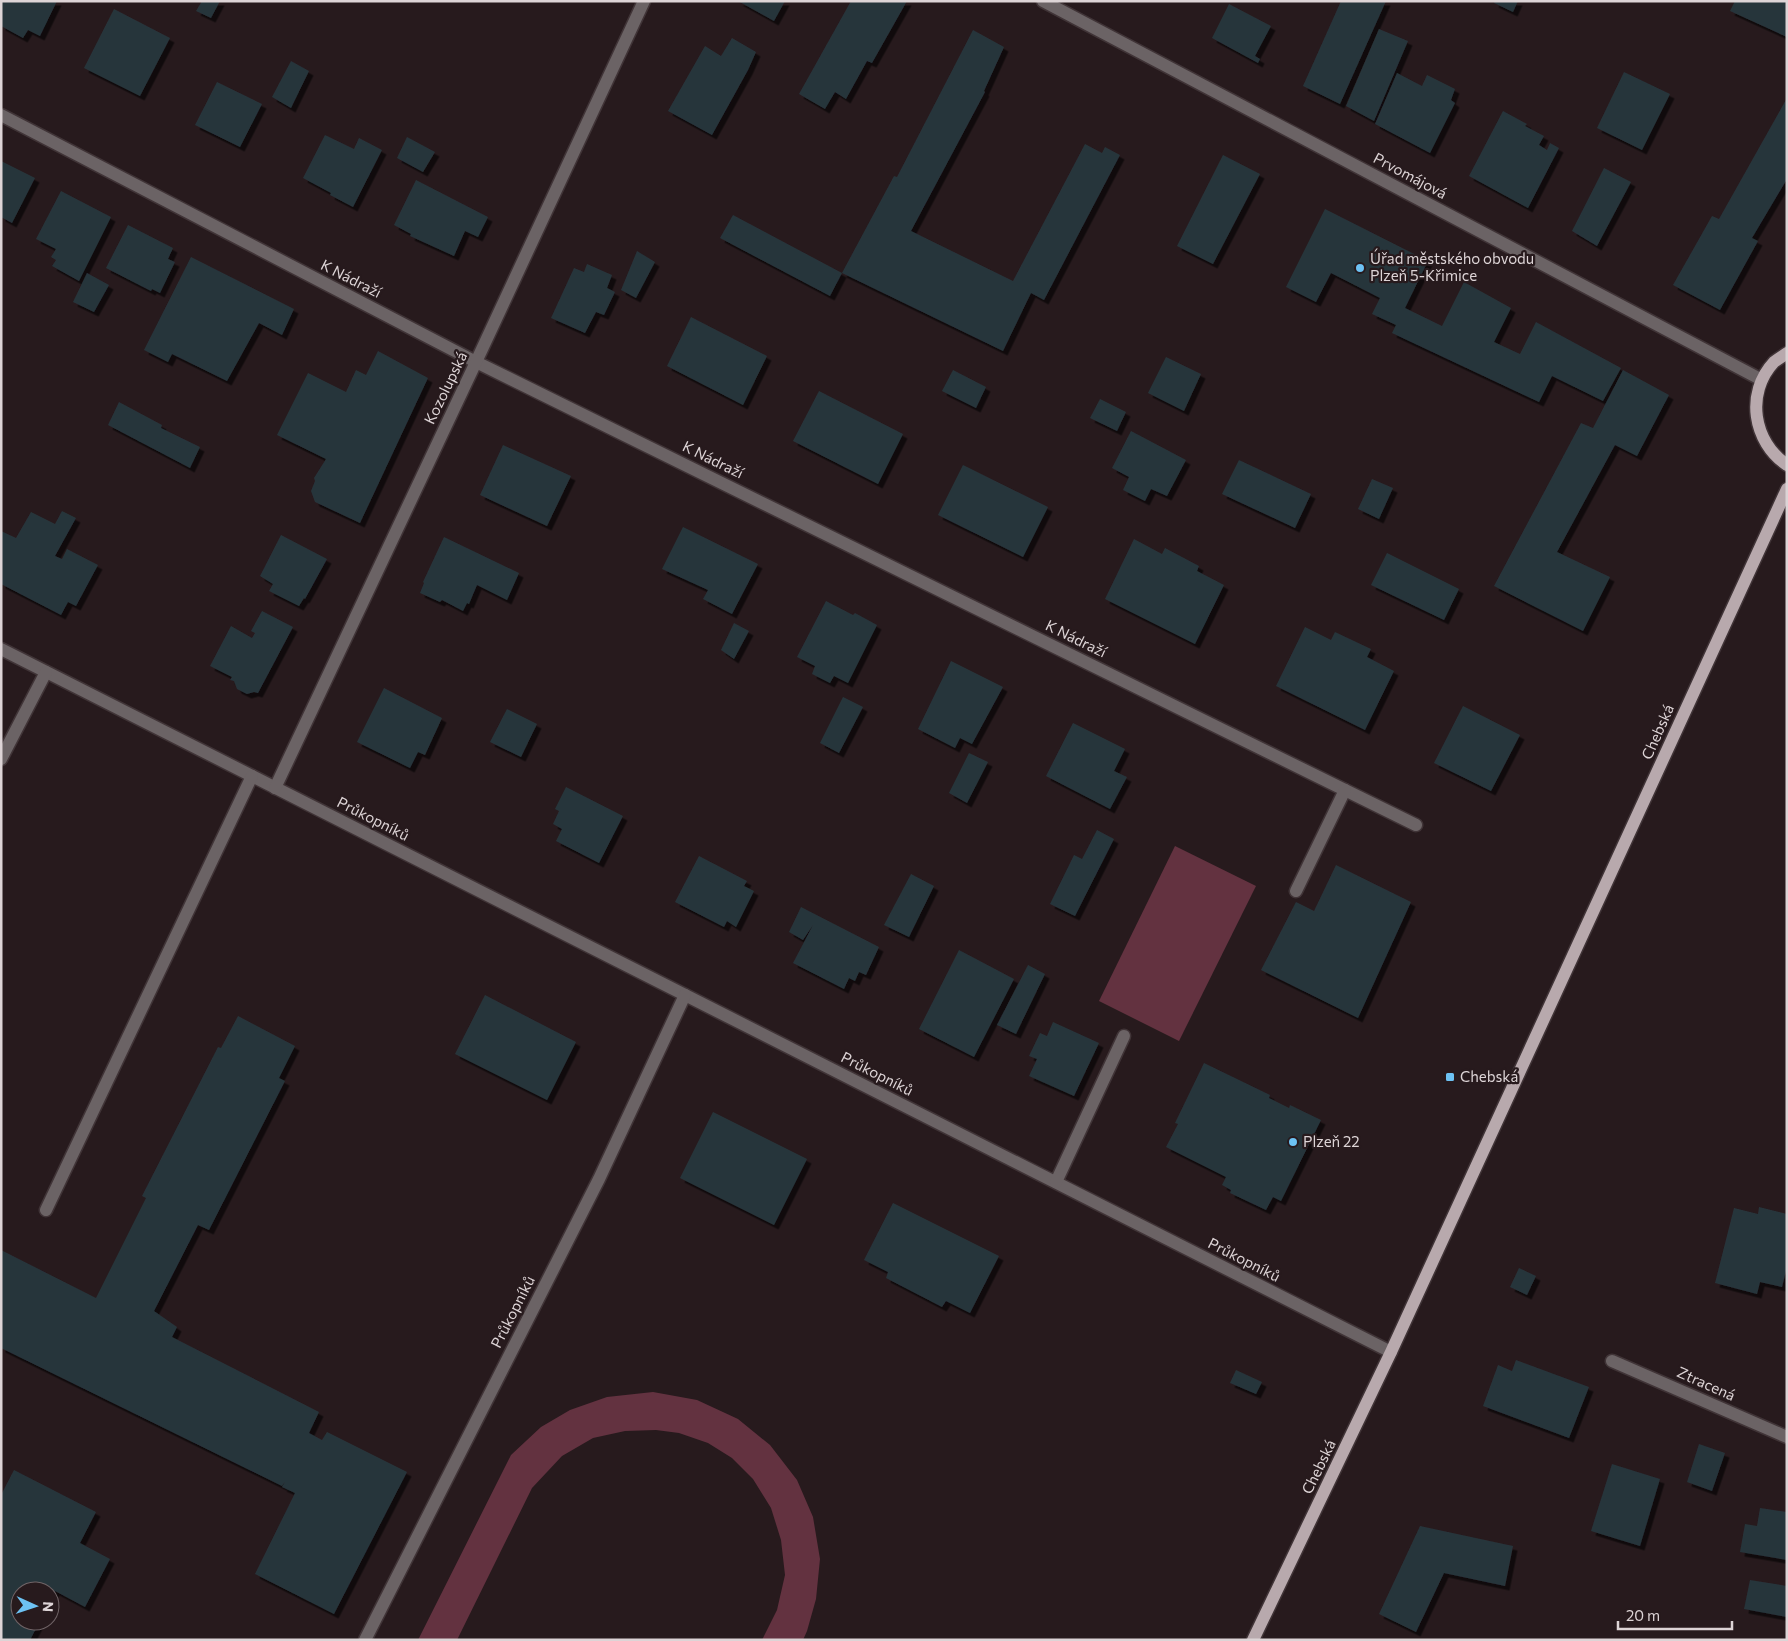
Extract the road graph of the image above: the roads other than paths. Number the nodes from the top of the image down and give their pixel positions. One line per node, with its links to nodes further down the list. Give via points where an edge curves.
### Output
1 (644, 1): 5 (street, Kozolupská)
2 (1043, 1): 6 (street, Prvomájová)
3 (1, 115): 5 (street, K Nádraží)
4 (1787, 353): 6 (main road, via 1774,362)
5 (476, 362): 13 (street, Kozolupská); 14 (street, K Nádraží)
6 (1762, 380): 7 (main road, via 1756,401 1757,422 1764,442)
7 (1787, 465)
8 (1787, 489): 21 (main road, Chebská)
9 (1, 649): 10 (street, Průkopníků)
10 (46, 672): 11 (street); 12 (street, Průkopníků)
11 (1, 759)
12 (252, 776): 13 (street, Průkopníků); 20 (street)
13 (275, 788): 17 (street, Průkopníků)
14 (1346, 790): 15 (street, K Nádraží); 16 (street)
15 (1416, 825)
16 (1296, 891)
17 (684, 995): 19 (street, Průkopníků); 24 (street, Průkopníků, via 599,1179)
18 (1124, 1036): 19 (street)
19 (1056, 1182): 21 (street, Průkopníků)
20 (46, 1210)
21 (1391, 1352): 25 (main road, Chebská)
22 (1612, 1360): 23 (street, Ztracená)
23 (1787, 1437)
24 (364, 1640)
25 (1253, 1640)

